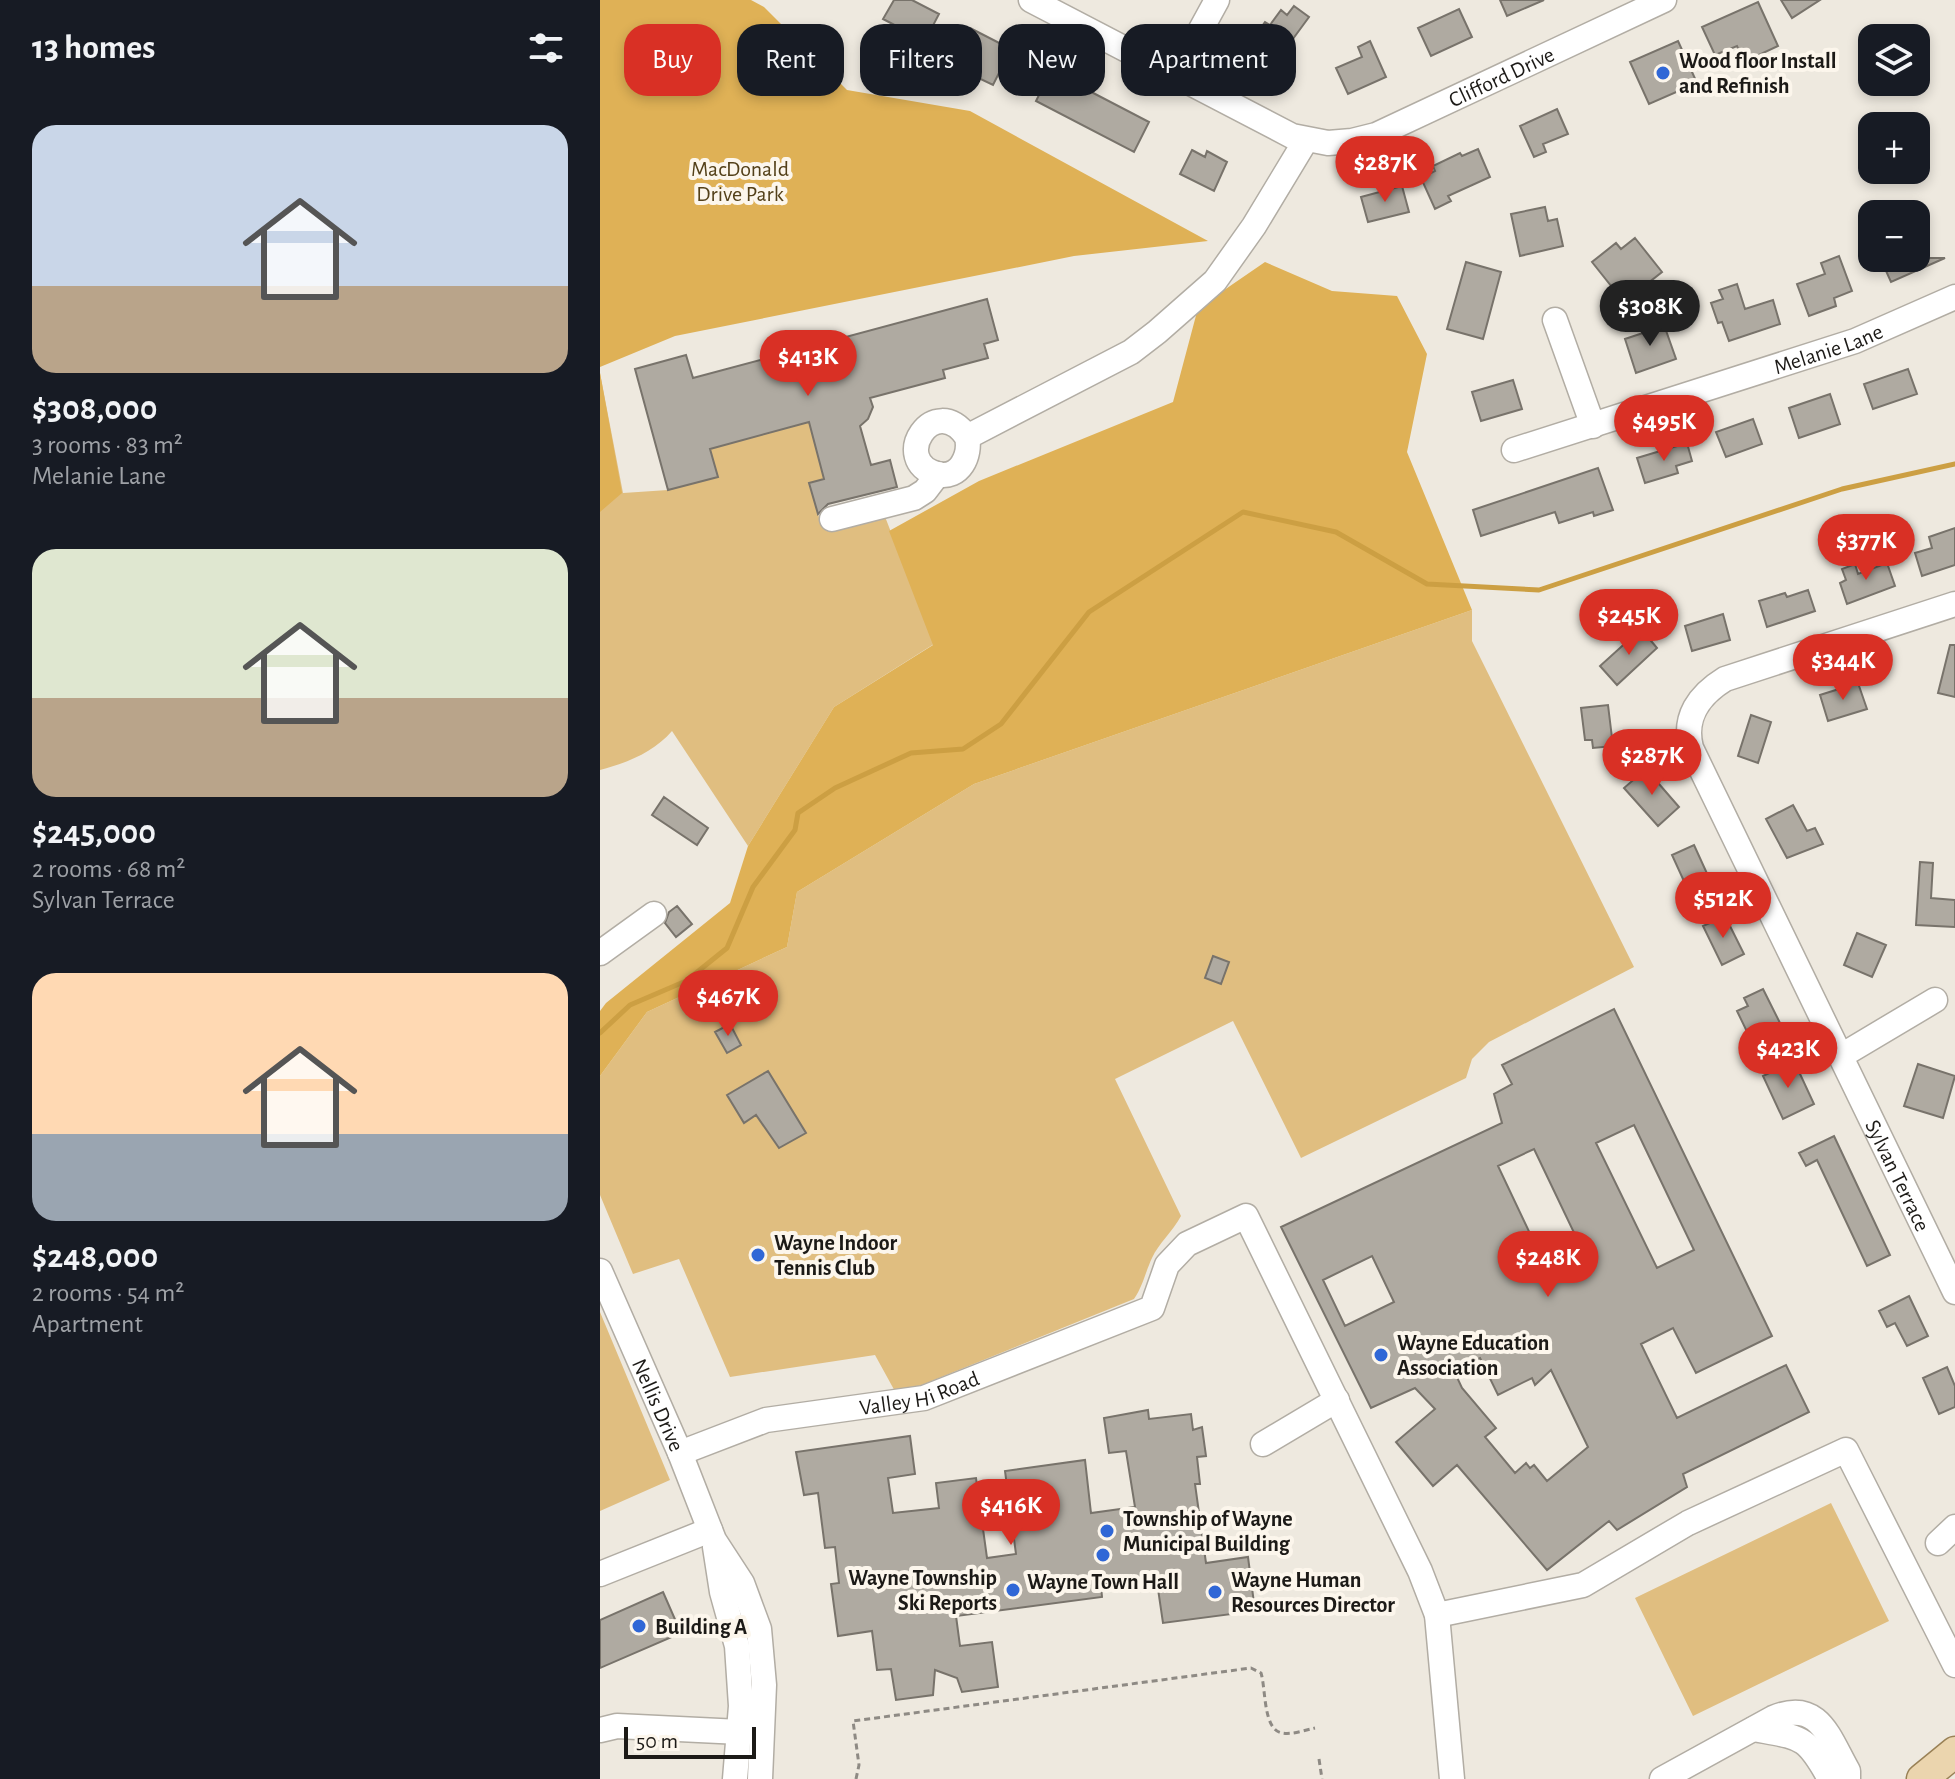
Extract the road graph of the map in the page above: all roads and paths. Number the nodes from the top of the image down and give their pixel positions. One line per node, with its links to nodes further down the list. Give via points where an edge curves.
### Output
1 (1031, 0): 5 (street, Clifford Drive)
2 (1217, 0): 4 (street)
3 (1664, 0): 7 (street, Clifford Drive, via 1376,135 1328,143)
4 (1204, 24)
5 (1121, 47)
6 (1216, 96): 7 (street, Clifford Drive)
7 (1306, 140): 11 (street, via 1215,281 1157,332 1131,352)
8 (1955, 297): 10 (street, Melanie Lane, via 1855,341)
9 (1555, 320): 10 (street)
10 (1593, 426): 12 (street, Melanie Lane)
11 (967, 437): 13 (street, via 961,467); 13 (street, via 946,421 927,425 918,436 920,463)
12 (1514, 450)
13 (938, 474): 14 (street, via 914,498)
14 (832, 519)
15 (1955, 604): 19 (street, Sylvan Terrace, via 1725,679 1700,699 1688,726 1691,748)
16 (654, 914): 17 (street)
17 (600, 953)
18 (1935, 1000): 19 (street)
19 (1841, 1056): 21 (street, Sylvan Terrace)
20 (600, 1271): 24 (street, Nellis Drive)
21 (1955, 1292)
22 (1337, 1400): 23 (street); 24 (street, Valley Hi Road, via 1246,1216 1187,1244 1167,1265 1152,1308 924,1398 766,1420); 27 (street)
23 (1263, 1444)
24 (680, 1453): 25 (street, Nellis Drive)
25 (712, 1535): 26 (street); 32 (street, Nellis Drive, via 737,1646); 36 (street, Nellis Drive, via 742,1583 759,1629 764,1685)
26 (600, 1574)
27 (1437, 1615): 28 (street, via 1583,1585 1688,1523 1846,1450); 39 (street)
28 (1955, 1665)
29 (1315, 1728): 37 (path, via 1275,1731 1261,1673 1251,1668 853,1721)
30 (1754, 1729): 40 (street); 41 (street, via 1798,1737 1810,1745); 42 (street, via 1787,1712 1813,1717 1824,1728)
31 (600, 1730): 32 (street, via 617,1726)
32 (740, 1732): 35 (street, Nellis Drive)
33 (1955, 1752): 43 (main road)
34 (1319, 1759): 38 (path)
35 (735, 1779)
36 (760, 1779)
37 (856, 1779)
38 (1322, 1779)
39 (1452, 1779)
40 (1662, 1779)
41 (1830, 1779)
42 (1848, 1779)
43 (1922, 1779)

